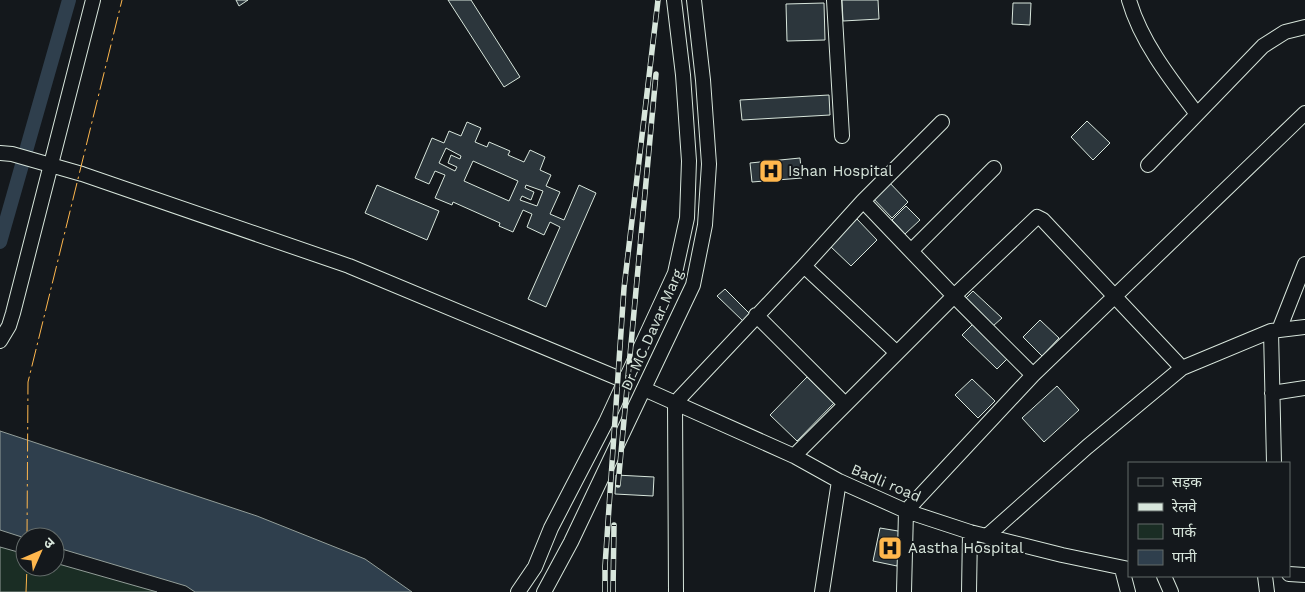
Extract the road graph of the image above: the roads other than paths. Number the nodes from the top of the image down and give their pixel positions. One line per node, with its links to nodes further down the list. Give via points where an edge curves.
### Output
1 (93, 0): 12 (street)
2 (674, 0): 28 (street, via 689,161 687,218 675,273)
3 (694, 0): 30 (street, Dr MC Davar Marg, via 708,164 705,225 693,285)
4 (834, 0): 10 (street)
5 (1129, 0): 8 (street, via 1157,58)
6 (1305, 27): 8 (street, via 1285,32 1263,46)
7 (1305, 113): 20 (street)
8 (1196, 114): 13 (street)
9 (942, 122): 15 (street)
10 (842, 136)
11 (6, 154): 12 (street)
12 (50, 165): 24 (street, via 13,313); 28 (street, via 348,266)
13 (1148, 165)
14 (994, 168): 16 (street)
15 (863, 200): 16 (street); 18 (street)
16 (911, 251): 19 (street)
17 (1305, 264): 23 (street)
18 (804, 266): 21 (street); 25 (street)
19 (954, 296): 20 (street, via 1037,217); 25 (street); 27 (street)
20 (1114, 296): 26 (street); 27 (street)
21 (756, 315): 32 (street); 33 (street)
22 (1305, 327): 23 (street)
23 (1275, 331): 26 (street); 31 (street)
24 (2, 339)
25 (897, 353): 33 (street)
26 (1182, 368): 39 (street)
27 (1033, 374): 37 (street)
28 (625, 381): 40 (street)
29 (1305, 388): 31 (street)
30 (644, 389): 32 (street, Badli road); 41 (street, Dr MC Davar Marg)
31 (1272, 393): 35 (street)
32 (675, 403): 34 (street, Badli road); 49 (street)
33 (845, 404): 34 (street)
34 (794, 456): 36 (street, Badli road)
35 (1274, 462)
36 (839, 480): 37 (street, Badli road); 50 (street)
37 (906, 511): 38 (street, Badli road); 51 (street)
38 (970, 532): 39 (street, Badli road); 52 (street)
39 (987, 536): 42 (street, Badli road)
40 (546, 540): 41 (street); 47 (street, via 535,567)
41 (566, 551): 48 (street, Dr MC Davar Marg)
42 (1126, 569): 53 (street)
43 (1290, 574): 44 (street)
44 (1305, 575)
45 (1164, 577): 54 (street)
46 (1265, 577): 55 (street)
47 (518, 592)
48 (544, 592)
49 (676, 592)
50 (822, 592)
51 (904, 592)
52 (969, 592)
53 (1128, 592)
54 (1171, 592)
55 (1266, 592)

